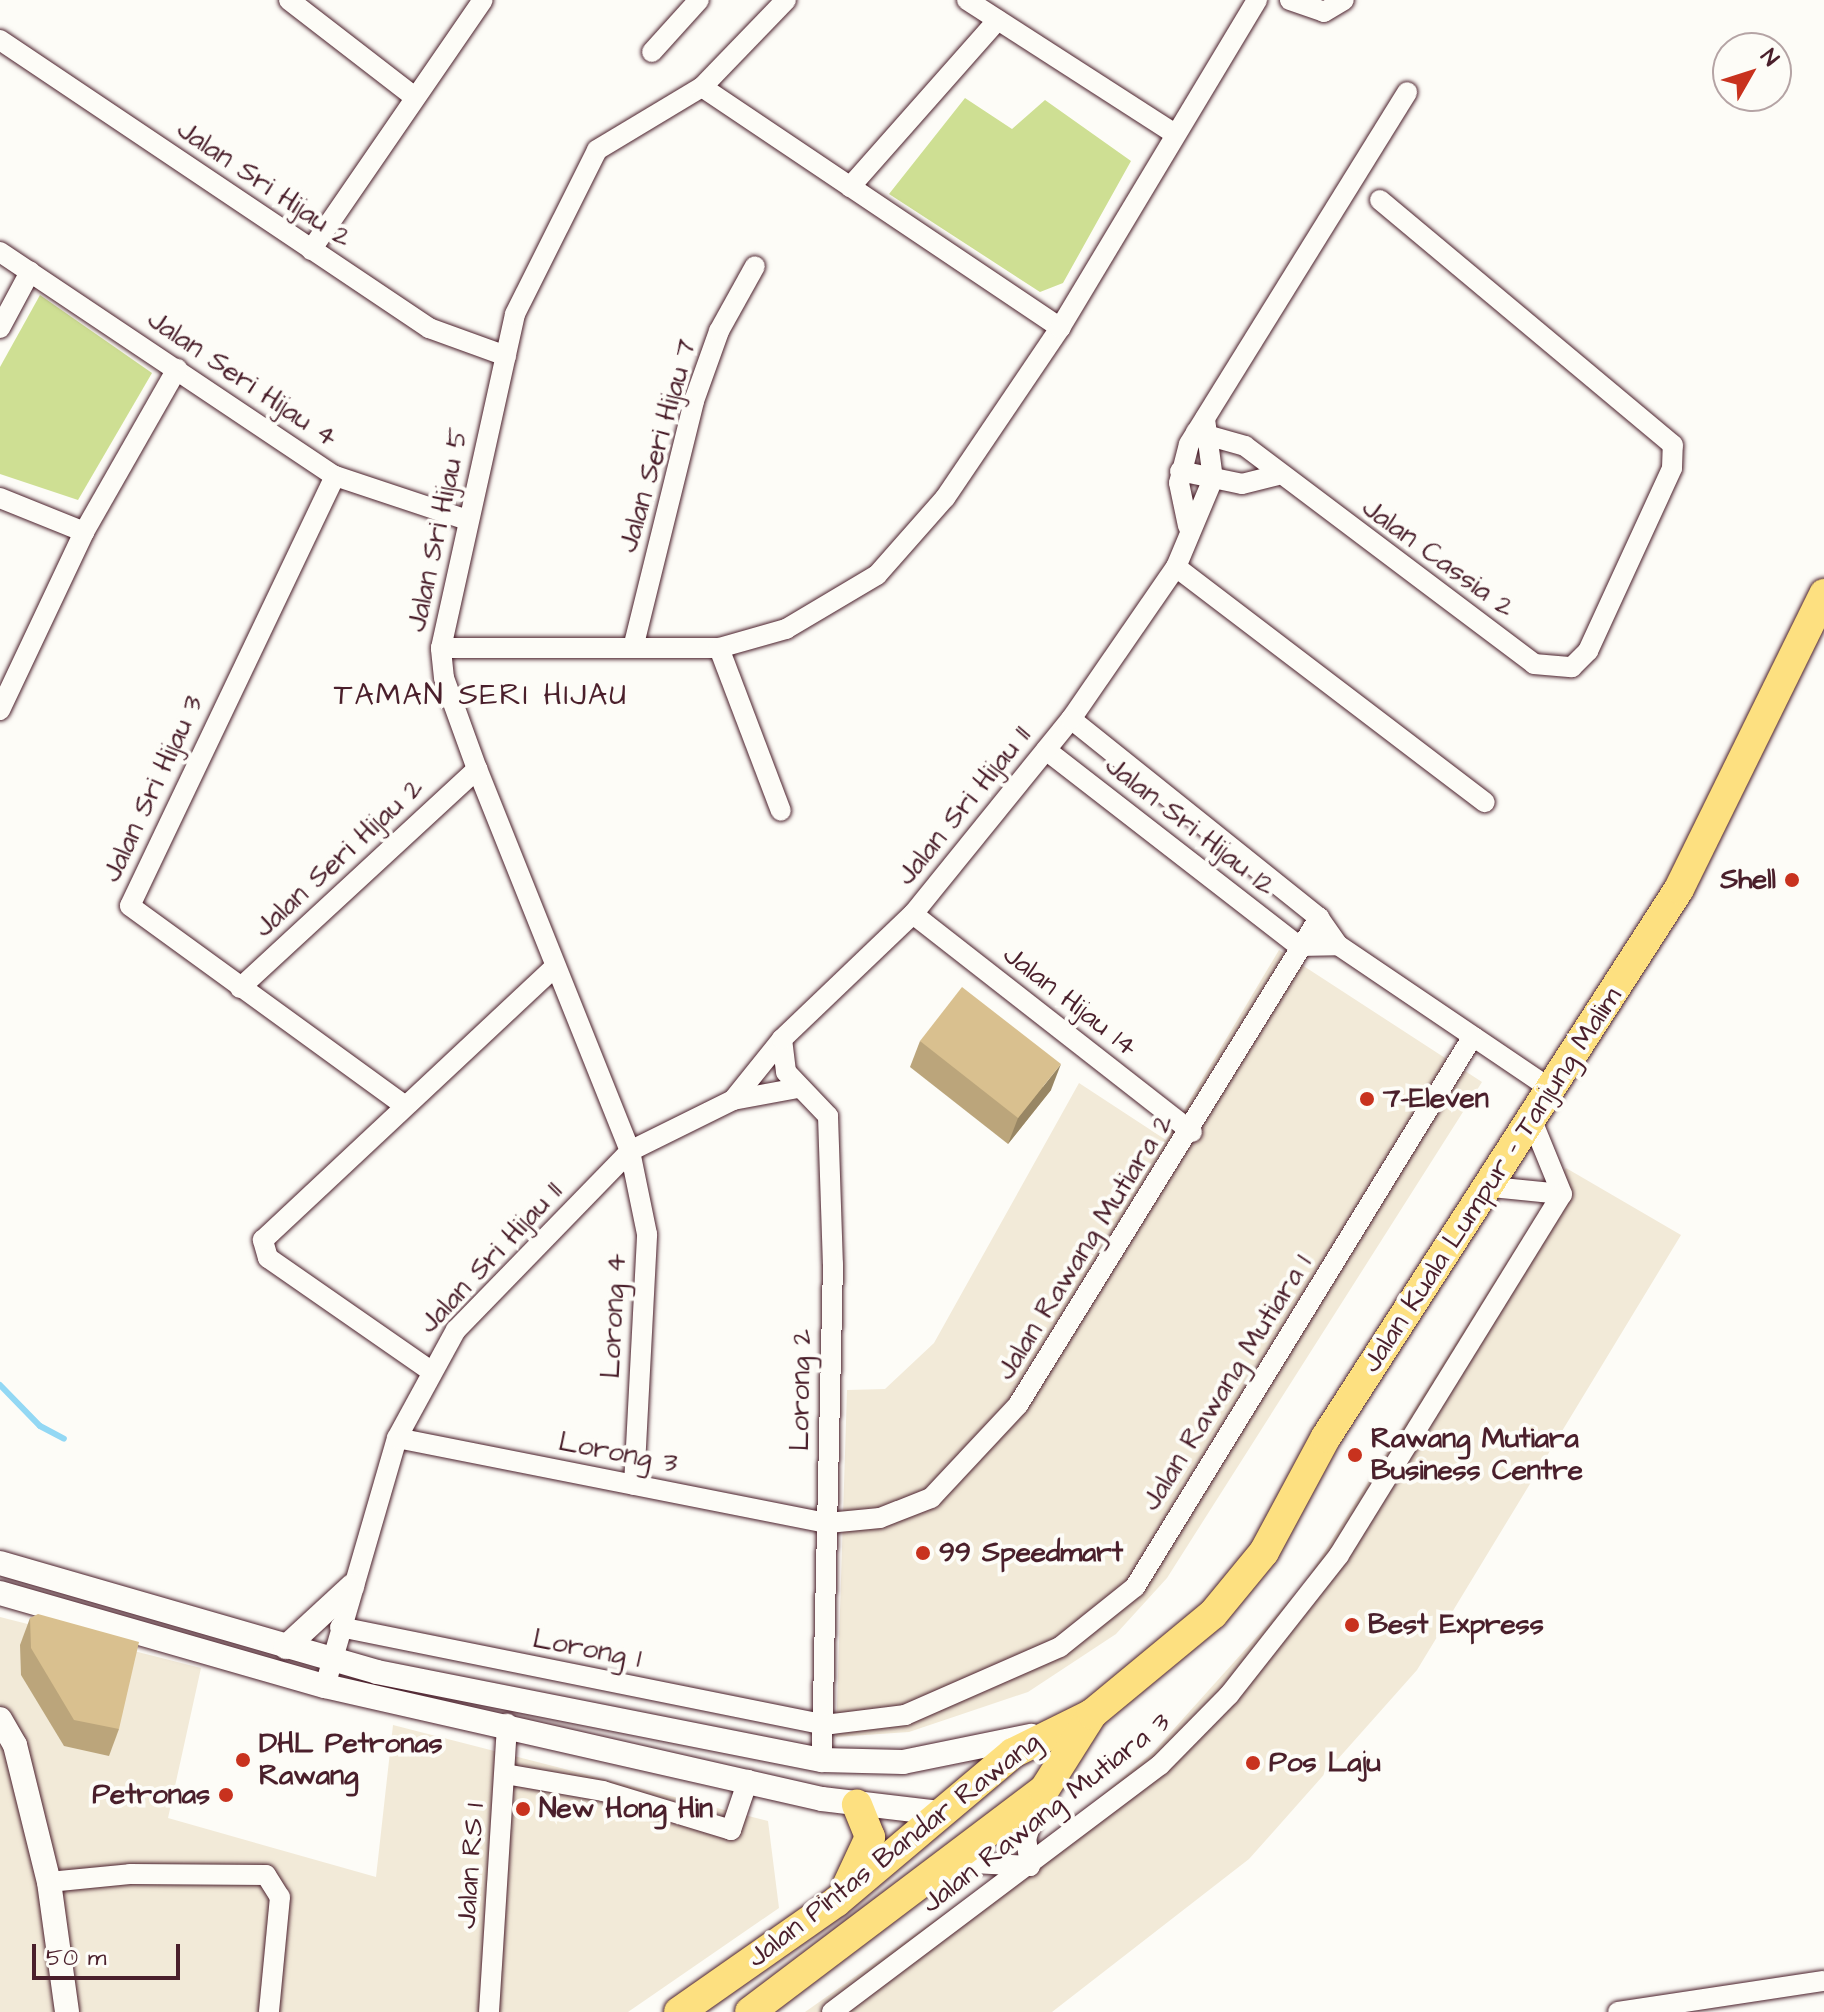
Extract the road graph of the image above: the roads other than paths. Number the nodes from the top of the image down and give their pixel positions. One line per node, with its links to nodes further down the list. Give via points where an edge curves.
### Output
1 (289, 0): 14 (street)
2 (483, 0): 14 (street)
3 (699, 0): 11 (street)
4 (786, 0): 12 (street, Jalan Sri Hijau 5)
5 (967, 0): 9 (street)
6 (1257, 0): 15 (street)
7 (1290, 0): 8 (street, via 1324,12)
8 (1344, 0)
9 (998, 20): 15 (street); 16 (street)
10 (0, 40): 18 (street, Jalan Sri Hijau 2)
11 (652, 52)
12 (702, 87): 16 (street); 24 (street, Jalan Sri Hijau 5, via 597,150 515,314)
13 (1407, 92): 26 (street)
14 (412, 95): 18 (street)
15 (1175, 134): 23 (street)
16 (850, 187): 23 (street)
17 (1380, 200): 28 (street, Jalan Cassia 2, via 1673,445 1666,482 1588,651 1572,667 1534,664)
18 (311, 250): 24 (street, Jalan Sri Hijau 2, via 429,328)
19 (0, 252): 21 (street, Jalan Seri Hijau 4)
20 (755, 266): 38 (street, Jalan Seri Hijau 7, via 719,331 694,401)
21 (30, 272): 22 (street); 25 (street, Jalan Seri Hijau 4)
22 (0, 328)
23 (1060, 328): 39 (street, via 945,498 877,575 786,629)
24 (506, 356): 32 (street, Jalan Sri Hijau 5)
25 (177, 369): 29 (street, Jalan Seri Hijau 4); 34 (street)
26 (1205, 429): 27 (street); 28 (street, Jalan Cassia 2, via 1245,446); 30 (street)
27 (1180, 471): 30 (street); 33 (street)
28 (1277, 475): 30 (street, via 1242,484)
29 (335, 476): 32 (street, Jalan Seri Hijau 4); 51 (street, Jalan Sri Hijau 3, via 129,901 135,915)
30 (1213, 479): 33 (street)
31 (0, 498): 34 (street)
32 (467, 520): 37 (street, Jalan Sri Hijau 5)
33 (1188, 526): 35 (street, Jalan Sri Hijau 11)
34 (84, 532): 40 (street)
35 (1176, 567): 41 (street, Jalan Sri Hijau 11); 44 (street)
36 (1824, 594): 55 (main road, Jalan Kuala Lumpur - Tanjung Malim, via 1679,889)
37 (441, 648): 38 (street); 43 (street, Jalan Sri Hijau 5, via 444,678)
38 (633, 648): 39 (street)
39 (719, 648): 45 (street)
40 (1, 707)
41 (1071, 719): 42 (street, Jalan Sri Hijau 11); 47 (street, Jalan Sri Hijau 12)
42 (1046, 750): 46 (street, Jalan Sri Hijau 11); 49 (street, Jalan Sri Hijau 12)
43 (477, 769): 50 (street, Jalan Sri Hijau 5); 51 (street, Jalan Seri Hijau 2)
44 (1485, 802)
45 (781, 811)
46 (913, 914): 53 (street, Jalan Sri Hijau 11); 59 (street, Jalan Hijau 14)
47 (1319, 918): 48 (street, Jalan Sri Hijau 12); 49 (street, Jalan Rawang Mutiara 2)
48 (1338, 945): 49 (street); 52 (street)
49 (1299, 946): 59 (street, Jalan Rawang Mutiara 2)
50 (555, 967): 57 (street); 60 (street, Jalan Sri Hijau 5)
51 (240, 988): 57 (street, Jalan Sri Hijau 3)
52 (1473, 1036): 55 (street); 77 (street, Jalan Rawang Mutiara 1, via 1135,1587 1060,1647 905,1715)
53 (782, 1039): 54 (street, Lorong 2, via 786,1072); 56 (street, Jalan Sri Hijau 11)
54 (798, 1088): 56 (street, Jalan Sri Hijau 11); 66 (street, Lorong 2, via 828,1116)
55 (1554, 1091): 58 (main road, Jalan Kuala Lumpur - Tanjung Malim)
56 (733, 1100): 60 (street, Jalan Sri Hijau 11)
57 (405, 1106): 63 (street, via 262,1247)
58 (1533, 1123): 61 (main road, Jalan Kuala Lumpur - Tanjung Malim); 62 (street)
59 (1192, 1132): 66 (street, Jalan Rawang Mutiara 2, via 1018,1405 985,1444 931,1498 880,1518)
60 (630, 1151): 63 (street, Jalan Sri Hijau 11, via 456,1330); 65 (street, Lorong 4, via 647,1234)
61 (1492, 1187): 62 (street); 74 (main road, Jalan Kuala Lumpur - Tanjung Malim, via 1343,1411 1264,1552 1213,1614)
62 (1562, 1194): 88 (street, Jalan Rawang Mutiara 3, via 1293,1621 1160,1765)
63 (428, 1369): 64 (street, Jalan Sri Hijau 11)
64 (397, 1438): 65 (street, Lorong 3); 68 (street, Jalan Sri Hijau 11)
65 (634, 1485): 66 (street, Lorong 3)
66 (828, 1523): 77 (street, Lorong 2)
67 (0, 1563): 71 (street)
68 (352, 1586): 70 (street, Jalan Sri Hijau 11); 71 (street)
69 (0, 1593): 73 (street)
70 (340, 1627): 72 (street, Jalan Sri Hijau 11); 77 (street, Lorong 1)
71 (286, 1647): 72 (street)
72 (332, 1660): 73 (street, Jalan Sri Hijau 11); 80 (street)
73 (325, 1686): 76 (street)
74 (1092, 1714): 78 (main road, Jalan Pintas Bandar Rawang)
75 (0, 1719): 85 (street, via 15,1745)
76 (507, 1724): 81 (street, Jalan RS 1); 82 (street)
77 (824, 1725): 80 (street, Lorong 2)
78 (1052, 1743): 80 (street, via 903,1762); 84 (main road, Jalan Pintas Bandar Rawang); 87 (main road, via 1038,1761 966,1808)
79 (0, 1752): 85 (street)
80 (822, 1760): 83 (street); 86 (street)
81 (505, 1774): 82 (street, via 603,1791 731,1830); 96 (street, Jalan RS 1)
82 (748, 1780): 83 (street)
83 (783, 1788): 86 (street)
84 (1044, 1790): 88 (street, via 1030,1815); 89 (main road, Jalan Pintas Bandar Rawang)
85 (26, 1792): 90 (street)
86 (857, 1805): 87 (street); 91 (main road, via 869,1827 868,1846)
87 (939, 1813): 91 (main road, Jalan Pintas Bandar Rawang)
88 (1030, 1866): 89 (street, via 973,1863); 99 (street, Jalan Rawang Mutiara 3)
89 (939, 1872): 98 (main road, Jalan Pintas Bandar Rawang)
90 (49, 1882): 94 (street); 95 (street, via 176,1872 266,1875 280,1897)
91 (836, 1902): 97 (main road, Jalan Pintas Bandar Rawang)
92 (1824, 1981): 93 (street)
93 (1743, 1991): 100 (street); 101 (street)
94 (67, 2012)
95 (269, 2012)
96 (489, 2012)
97 (679, 2012)
98 (750, 2012)
99 (832, 2012)
100 (1618, 2012)
101 (1748, 2012)

